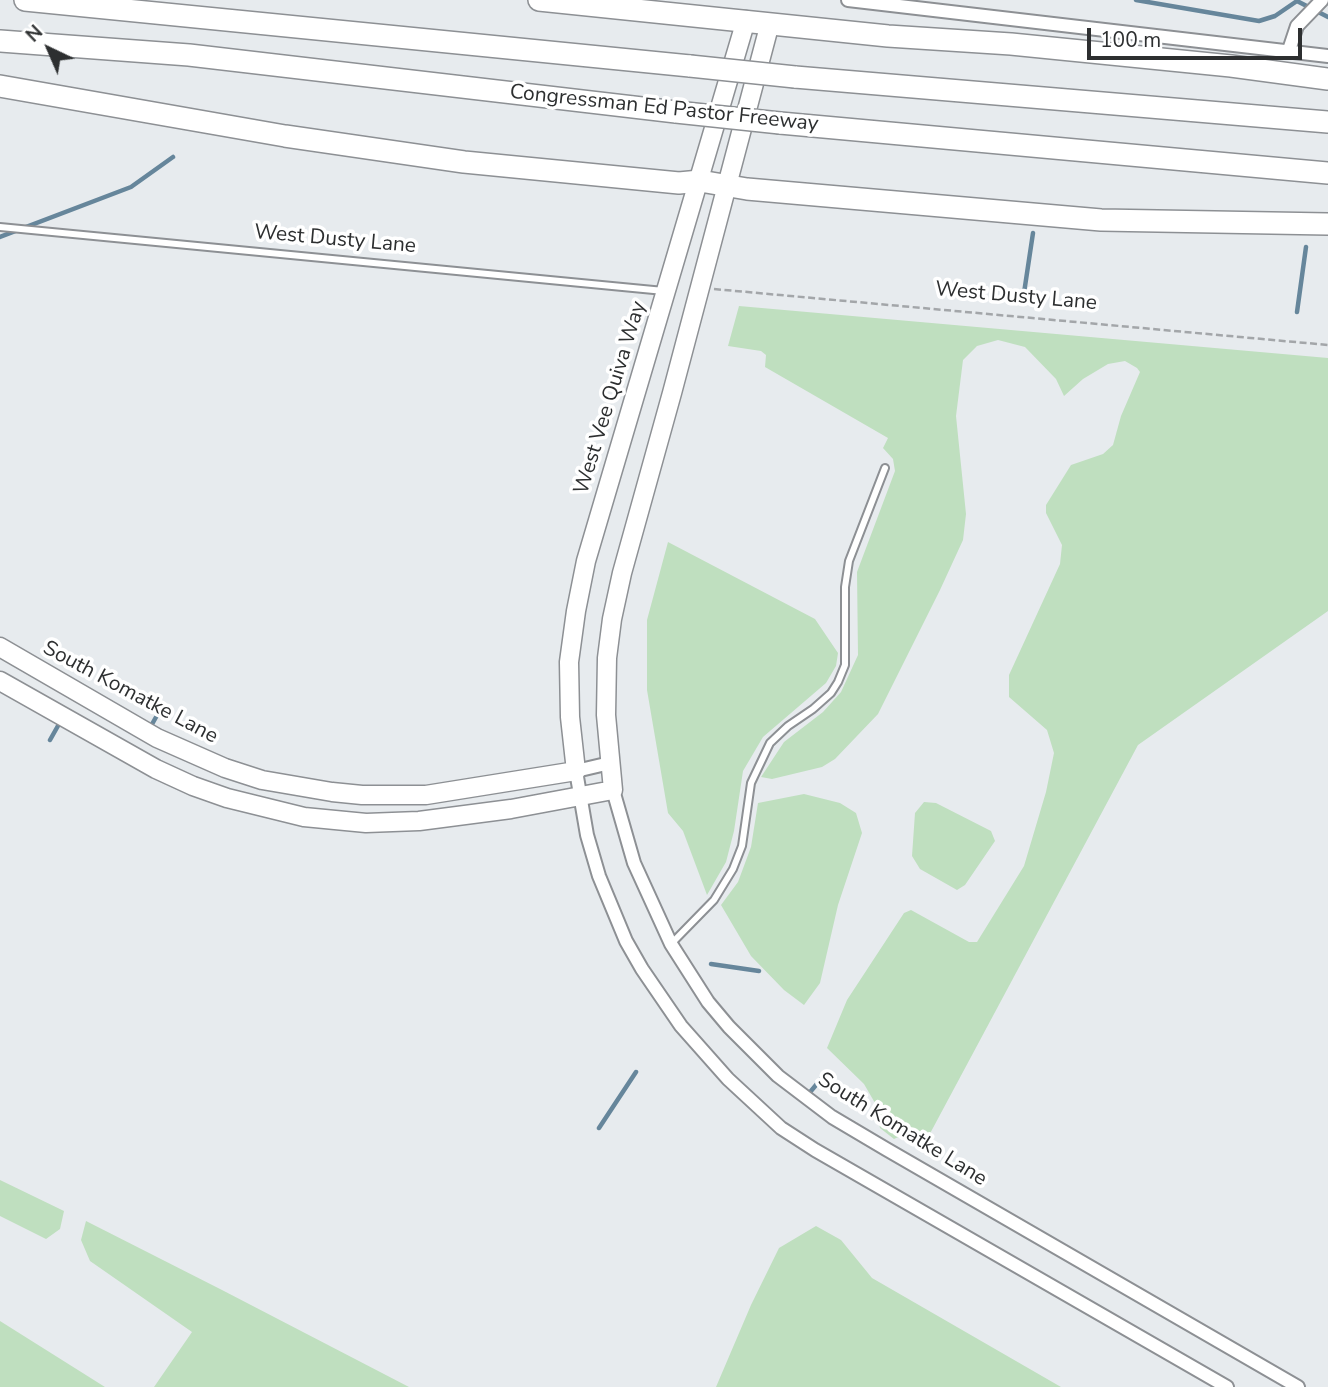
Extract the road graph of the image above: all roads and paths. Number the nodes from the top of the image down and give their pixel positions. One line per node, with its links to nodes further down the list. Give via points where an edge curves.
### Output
1 (25, 0): 12 (highway, bridge, via 796,77)
2 (539, 0): 5 (highway)
3 (848, 0): 8 (street)
4 (1322, 0): 8 (street, via 1297,26)
5 (746, 20): 6 (highway); 14 (street, West Vee Quiva Way)
6 (770, 23): 10 (highway, via 1231,65); 15 (street)
7 (0, 41): 13 (highway, Congressman Ed Pastor Freeway, bridge, via 189,55 676,112)
8 (1289, 50): 9 (street)
9 (1328, 55)
10 (1328, 79)
11 (0, 86): 14 (highway, via 464,162 679,183)
12 (1328, 122)
13 (1328, 173)
14 (700, 181): 15 (highway); 19 (street, West Vee Quiva Way)
15 (728, 184): 16 (highway, via 1101,220); 18 (street)
16 (1328, 224)
17 (0, 227): 19 (lane, West Dusty Lane)
18 (701, 288): 20 (path, West Dusty Lane); 24 (street, via 612,619 606,688)
19 (666, 291): 25 (street, West Vee Quiva Way, via 586,561 576,611 569,663)
20 (1328, 345)
21 (885, 468): 28 (lane, via 849,561 845,665 838,682 770,743 751,783 733,869 714,900)
22 (0, 647): 25 (street, South Komatke Lane, via 157,738 225,768 274,782 362,795 426,795)
23 (0, 681): 27 (street, via 193,786 303,817 366,823 419,821)
24 (610, 763): 25 (street, South Komatke Lane); 26 (street, South Komatke Lane)
25 (576, 771): 27 (street, West Vee Quiva Way)
26 (614, 790): 27 (street); 28 (street, South Komatke Lane, via 634,863)
27 (579, 796): 29 (street, via 599,876 625,941 681,1026 752,1104 815,1150)
28 (671, 944): 30 (street, South Komatke Lane, via 708,1002 737,1035 778,1076 832,1117)
29 (1227, 1387)
30 (1298, 1387)

